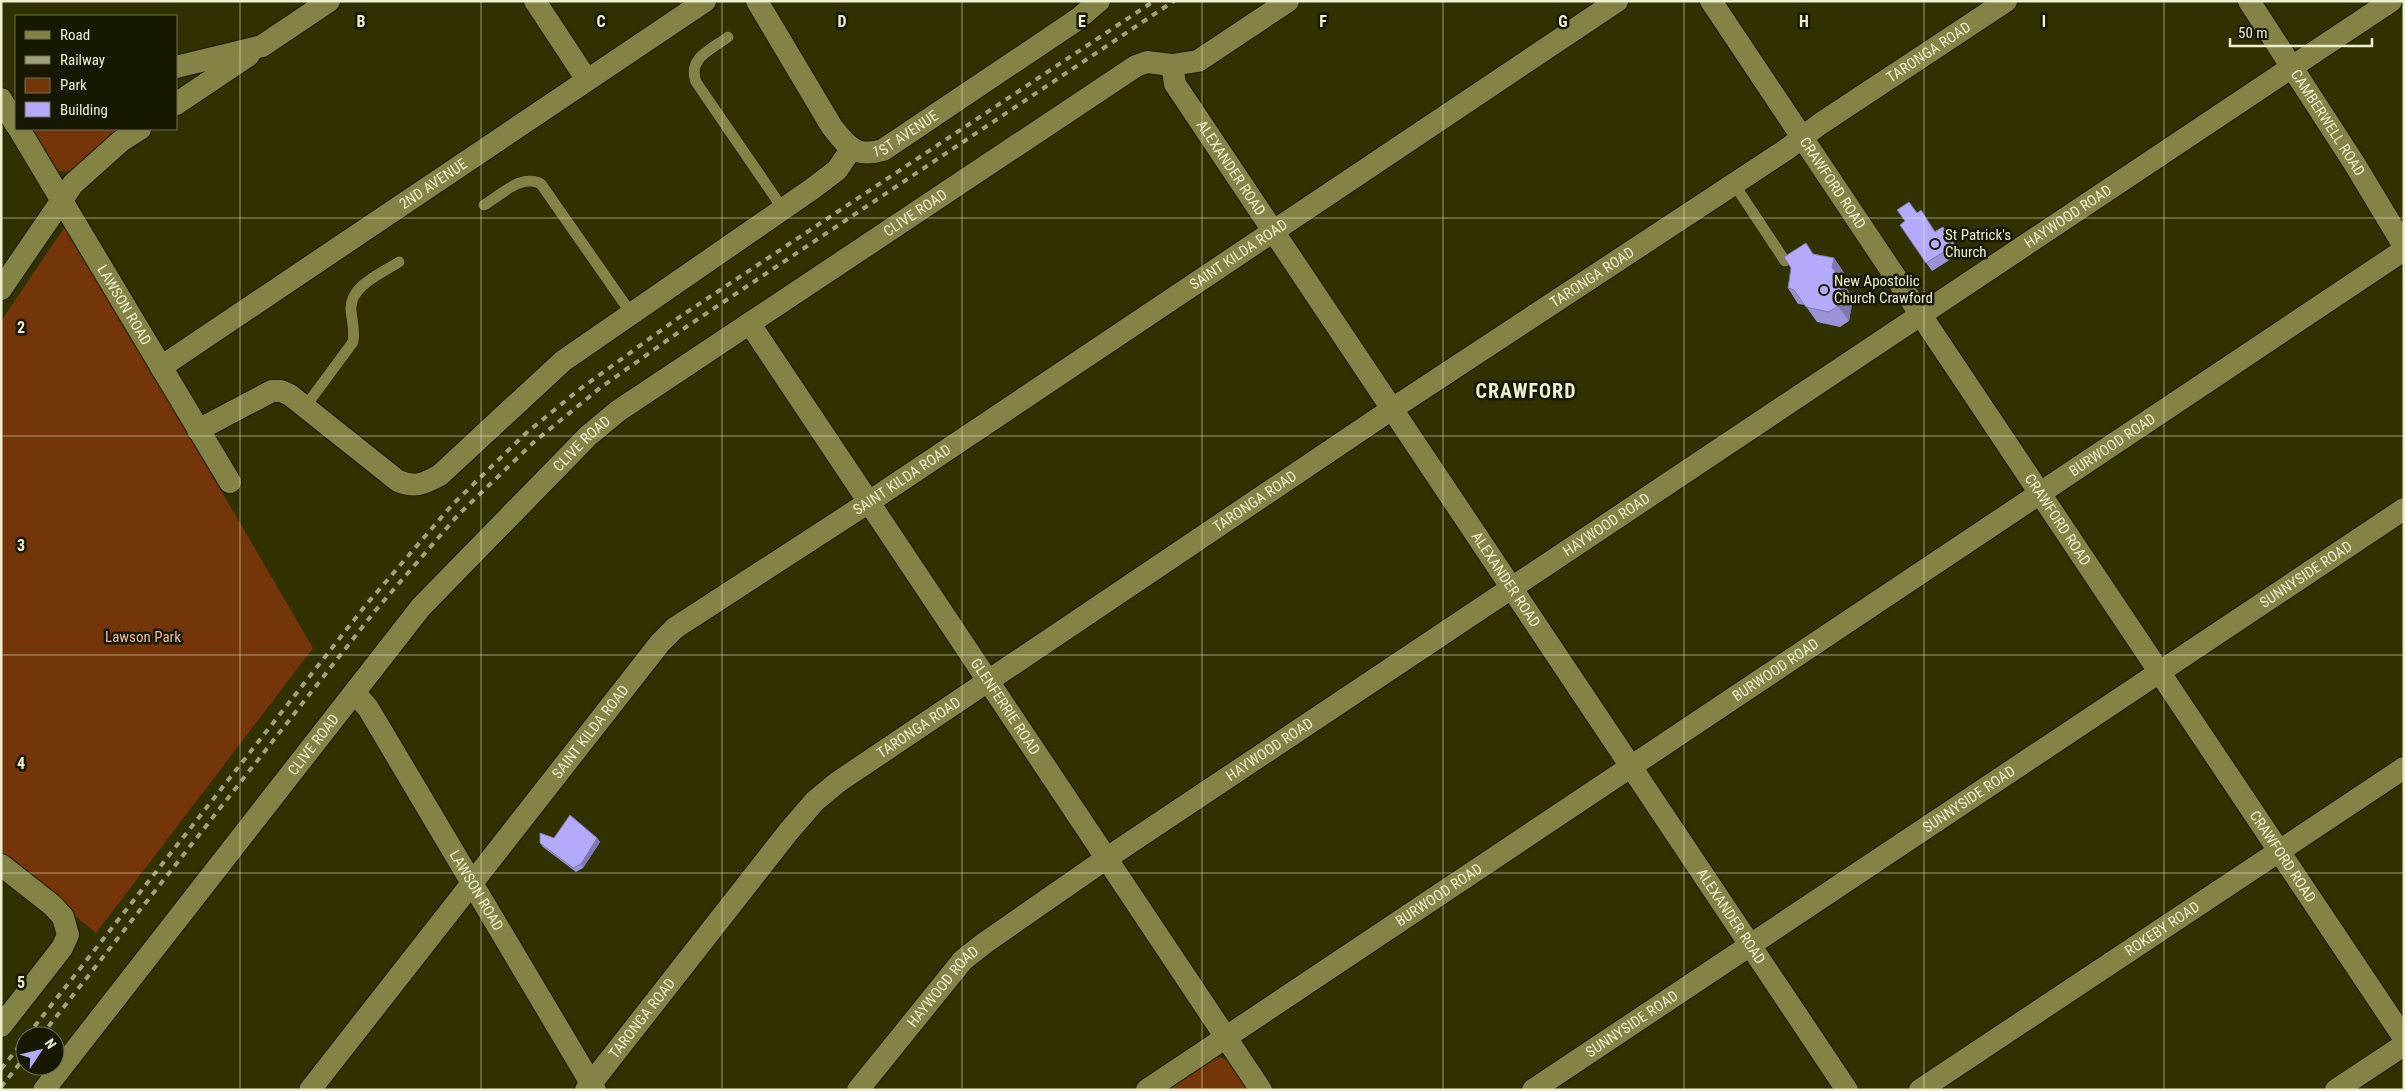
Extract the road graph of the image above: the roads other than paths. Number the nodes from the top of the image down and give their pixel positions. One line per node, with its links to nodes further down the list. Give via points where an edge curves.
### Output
1 (329, 1): 13 (street)
2 (535, 1): 17 (street)
3 (705, 1): 17 (street, 2ND AVENUE)
4 (757, 1): 23 (street, 1ST AVENUE, via 832,127)
5 (1099, 1): 23 (street, 1ST AVENUE, via 1078,19 883,150 871,153)
6 (1288, 1): 14 (street, CLIVE ROAD, via 1206,56 1192,63)
7 (1617, 1): 28 (street, SAINT KILDA ROAD)
8 (1711, 1): 22 (street, CRAWFORD ROAD)
9 (2006, 1): 22 (street, TARONGA ROAD)
10 (2249, 1): 16 (street, CAMBERWELL ROAD)
11 (2391, 1): 16 (street, HAYWOOD ROAD)
12 (728, 37): 27 (lane, via 694,64 693,73)
13 (262, 46): 15 (street); 18 (street)
14 (1172, 65): 28 (street, ALEXANDER ROAD, via 1176,84); 36 (street, CLIVE ROAD, via 1148,62 1136,66)
15 (180, 66): 18 (street)
16 (2293, 67): 29 (street, CAMBERWELL ROAD); 35 (street, HAYWOOD ROAD)
17 (587, 80): 37 (street, 2ND AVENUE)
18 (197, 90): 19 (street)
19 (178, 103)
20 (20, 130): 25 (street, LAWSON ROAD)
21 (138, 130): 25 (street, via 88,170)
22 (1802, 137): 24 (street, TARONGA ROAD); 35 (street, CRAWFORD ROAD)
23 (852, 148): 27 (street, via 837,170)
24 (1734, 184): 32 (lane); 39 (street, TARONGA ROAD)
25 (61, 200): 33 (street); 37 (street, LAWSON ROAD)
26 (484, 205): 34 (lane, via 525,180 541,184)
27 (783, 209): 34 (street)
28 (1274, 231): 39 (street, ALEXANDER ROAD); 43 (street, SAINT KILDA ROAD)
29 (2404, 246)
30 (2404, 250): 42 (street, BURWOOD ROAD)
31 (399, 262): 38 (lane, via 355,293 351,309 352,342)
32 (1786, 262)
33 (1, 288)
34 (631, 313): 38 (street, via 563,361 440,475 425,484 411,486 398,481)
35 (1921, 315): 42 (street, CRAWFORD ROAD); 45 (street, HAYWOOD ROAD)
36 (750, 324): 43 (street, GLENFERRIE ROAD); 48 (street, CLIVE ROAD, via 618,411 588,436 421,607)
37 (161, 367): 40 (street, LAWSON ROAD)
38 (305, 407): 40 (street, via 290,395 272,391)
39 (1392, 409): 45 (street, ALEXANDER ROAD); 47 (street, TARONGA ROAD)
40 (198, 430): 41 (street, LAWSON ROAD)
41 (230, 482)
42 (2040, 494): 46 (street, CRAWFORD ROAD); 49 (street, BURWOOD ROAD)
43 (869, 502): 47 (street, GLENFERRIE ROAD); 54 (street, SAINT KILDA ROAD, via 667,636)
44 (2404, 509): 46 (street, SUNNYSIDE ROAD)
45 (1512, 588): 49 (street, ALEXANDER ROAD); 52 (street, HAYWOOD ROAD)
46 (2159, 672): 51 (street, CRAWFORD ROAD); 55 (street, SUNNYSIDE ROAD)
47 (988, 680): 52 (street, GLENFERRIE ROAD); 60 (street, TARONGA ROAD, via 850,772 815,802 789,831)
48 (355, 693): 54 (street, LAWSON ROAD, via 368,708); 61 (street, CLIVE ROAD)
49 (1631, 766): 55 (street, ALEXANDER ROAD); 57 (street, BURWOOD ROAD)
50 (2404, 768): 51 (street, ROKEBY ROAD)
51 (2278, 851): 58 (street, CRAWFORD ROAD); 68 (street, ROKEBY ROAD)
52 (1106, 858): 57 (street, GLENFERRIE ROAD); 63 (street, HAYWOOD ROAD, via 963,960)
53 (1, 865): 56 (street, via 52,905 63,917 68,935 62,948)
54 (472, 884): 60 (street, LAWSON ROAD); 62 (street, SAINT KILDA ROAD)
55 (1750, 944): 66 (street, SUNNYSIDE ROAD); 67 (street, ALEXANDER ROAD)
56 (1, 1026)
57 (1226, 1037): 64 (street, BURWOOD ROAD); 65 (street, GLENFERRIE ROAD)
58 (2404, 1038)
59 (2404, 1045): 69 (street)
60 (591, 1087)
61 (44, 1090)
62 (310, 1090)
63 (858, 1090)
64 (1147, 1090)
65 (1261, 1090)
66 (1533, 1090)
67 (1847, 1090)
68 (1920, 1090)
69 (2336, 1090)

